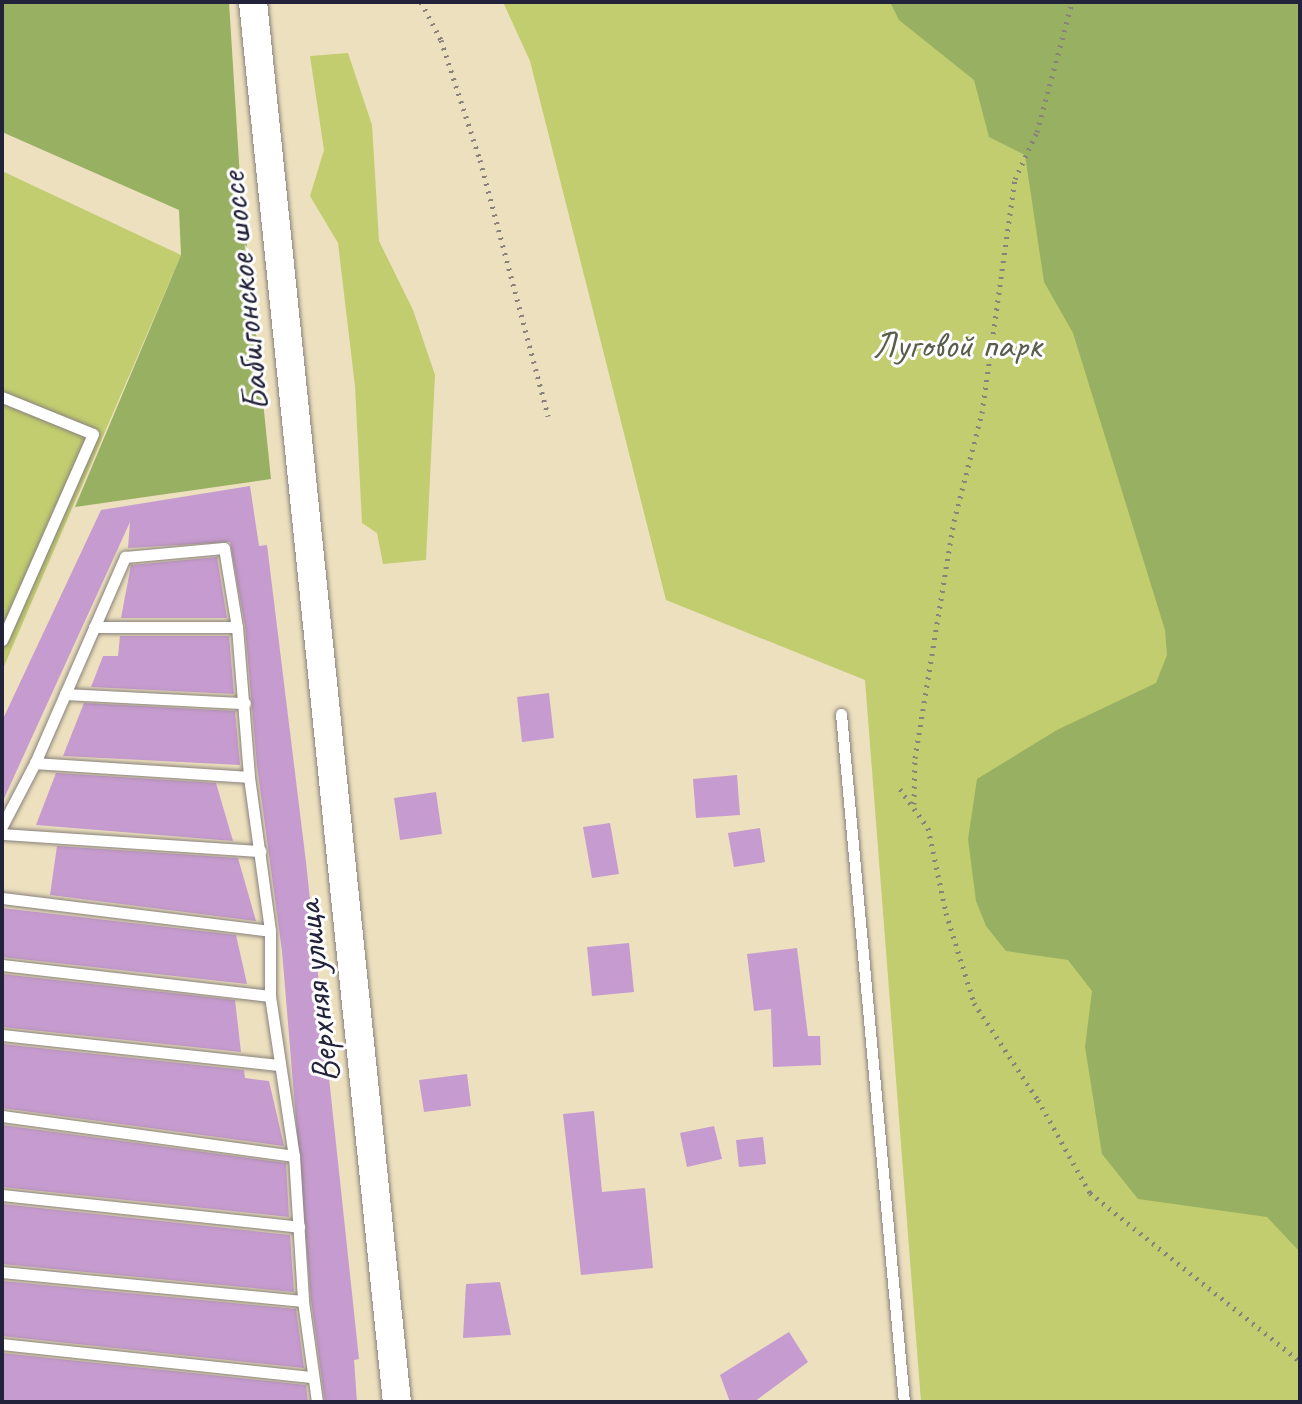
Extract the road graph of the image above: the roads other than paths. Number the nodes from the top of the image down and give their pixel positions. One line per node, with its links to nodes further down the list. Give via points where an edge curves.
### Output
1 (253, 2): 3 (street, Бабигонское шоссе)
2 (2, 397): 6 (lane, via 93,434)
3 (312, 574): 30 (street, Верхняя улица)
4 (94, 627): 5 (lane); 5 (lane, via 125,557 224,548); 7 (lane)
5 (237, 627): 8 (lane)
6 (2, 640)
7 (65, 694): 8 (lane); 10 (lane)
8 (245, 703): 11 (lane)
9 (841, 714): 31 (lane)
10 (35, 763): 11 (lane); 12 (lane)
11 (249, 777): 14 (lane)
12 (2, 826)
13 (2, 834): 14 (lane)
14 (260, 851): 16 (lane)
15 (2, 898): 16 (lane)
16 (270, 931): 18 (lane)
17 (2, 965): 18 (lane)
18 (270, 996): 20 (lane)
19 (2, 1035): 20 (lane)
20 (278, 1065): 22 (lane)
21 (2, 1116): 22 (lane)
22 (294, 1156): 24 (lane)
23 (2, 1195): 24 (lane)
24 (299, 1227): 26 (lane)
25 (2, 1272): 26 (lane)
26 (303, 1301): 28 (lane)
27 (2, 1344): 28 (lane)
28 (312, 1377): 29 (lane)
29 (317, 1402)
30 (397, 1402)
31 (904, 1402)

